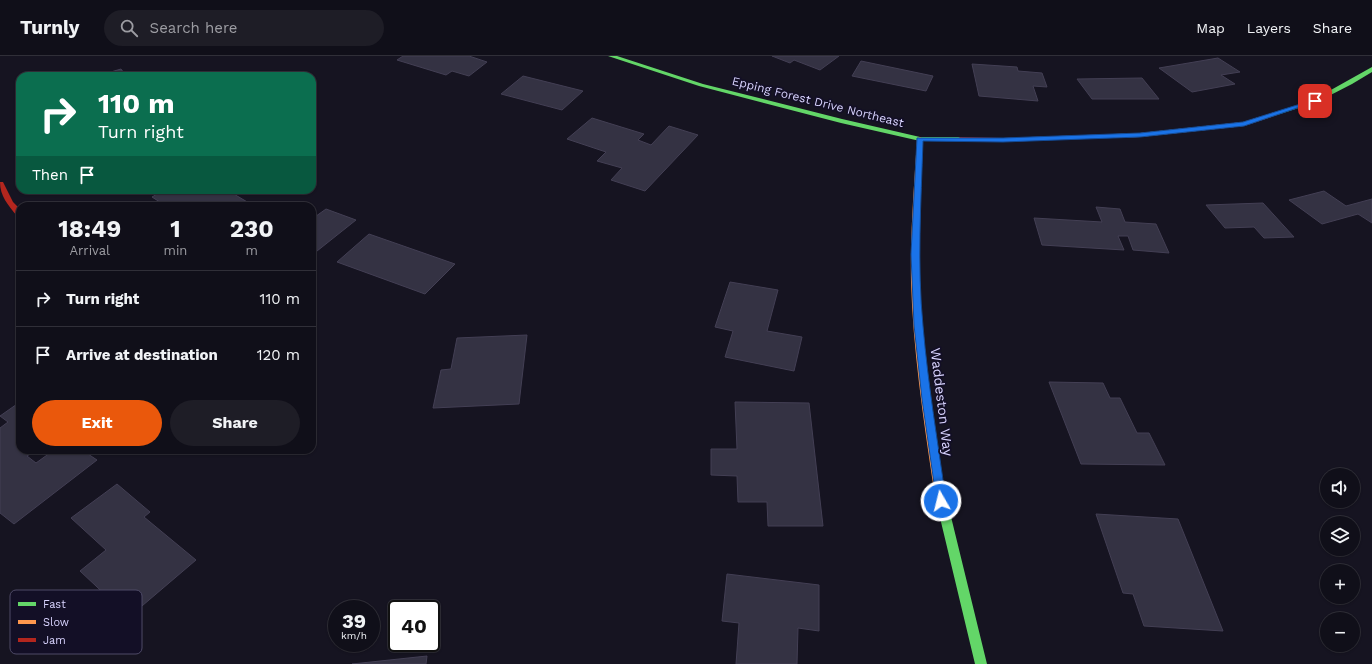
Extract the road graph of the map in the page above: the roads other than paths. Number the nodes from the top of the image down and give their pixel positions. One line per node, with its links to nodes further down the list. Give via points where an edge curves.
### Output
1 (611, 56): 3 (street, Epping Forest Drive Northeast, via 701,85 841,122)
2 (1372, 69): 3 (street, Epping Forest Drive Northeast, via 1315,101 1244,124 1140,135 1003,140)
3 (920, 139): 6 (street, Waddeston Way, via 915,254 918,325 926,399 941,501)
4 (0, 184): 5 (street)
5 (16, 210)
6 (981, 664)

